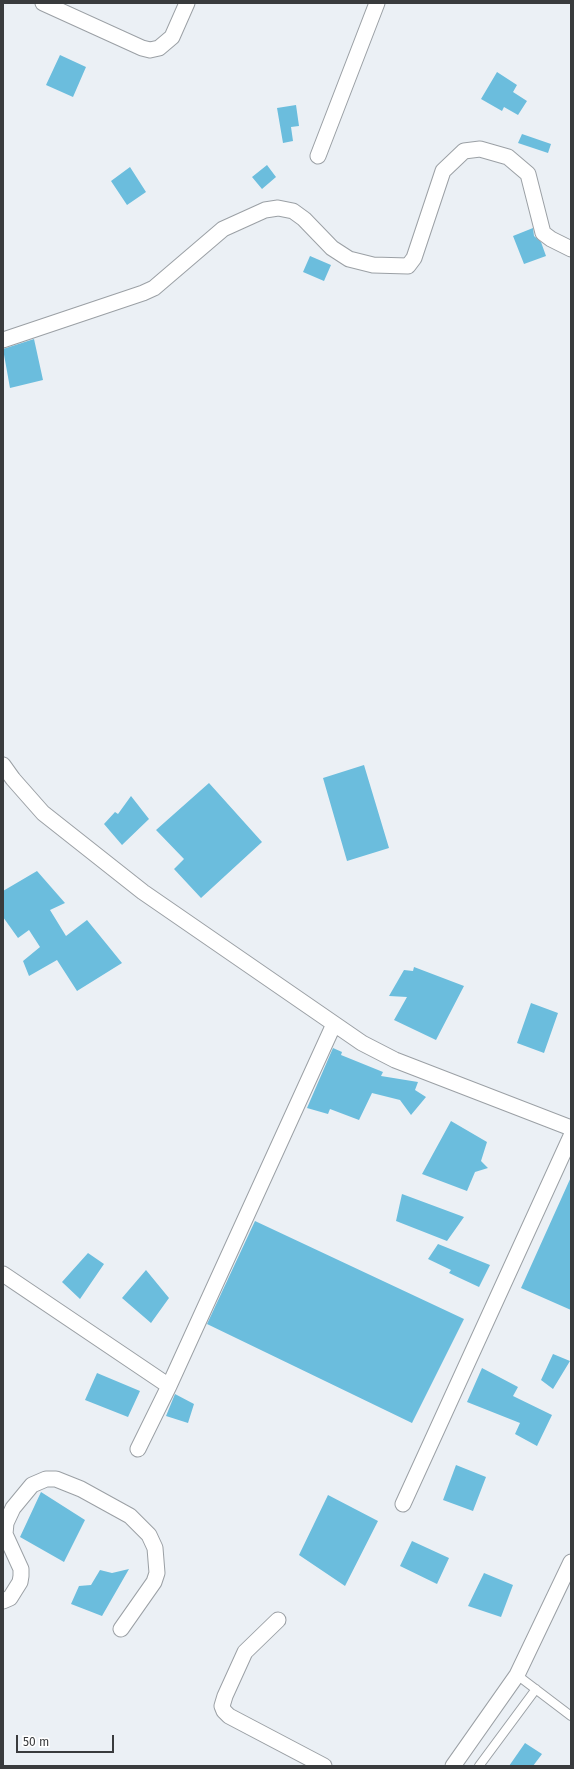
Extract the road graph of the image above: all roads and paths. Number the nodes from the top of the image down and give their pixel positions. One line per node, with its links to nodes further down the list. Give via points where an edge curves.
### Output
1 (43, 3): 2 (street, via 150,50 159,48 172,37)
2 (187, 3)
3 (377, 3): 4 (street)
4 (318, 156)
5 (571, 249): 6 (street, via 543,233 528,174 508,157 480,149 469,150 464,151 443,171 414,258 408,266 373,265 349,259 332,248 293,211 278,208 265,210 223,229 154,288)
6 (3, 340)
7 (3, 765): 8 (street, via 43,813 143,892)
8 (334, 1024): 9 (street, via 362,1043 395,1060); 12 (street)
9 (571, 1128)
10 (571, 1136): 14 (street)
11 (3, 1274): 12 (street)
12 (169, 1386): 13 (street)
13 (138, 1449)
14 (403, 1504)
15 (571, 1562): 19 (street)
16 (3, 1601): 18 (street, via 10,1598 22,1576 5,1534 6,1524 13,1508 32,1485 46,1479 56,1479 130,1516 149,1535 155,1548 156,1577)
17 (278, 1620): 22 (street, via 245,1652 222,1706 229,1716)
18 (120, 1629)
19 (517, 1675): 20 (lane); 23 (street)
20 (536, 1689): 21 (lane); 24 (lane)
21 (571, 1716)
22 (324, 1766)
23 (453, 1766)
24 (479, 1766)

